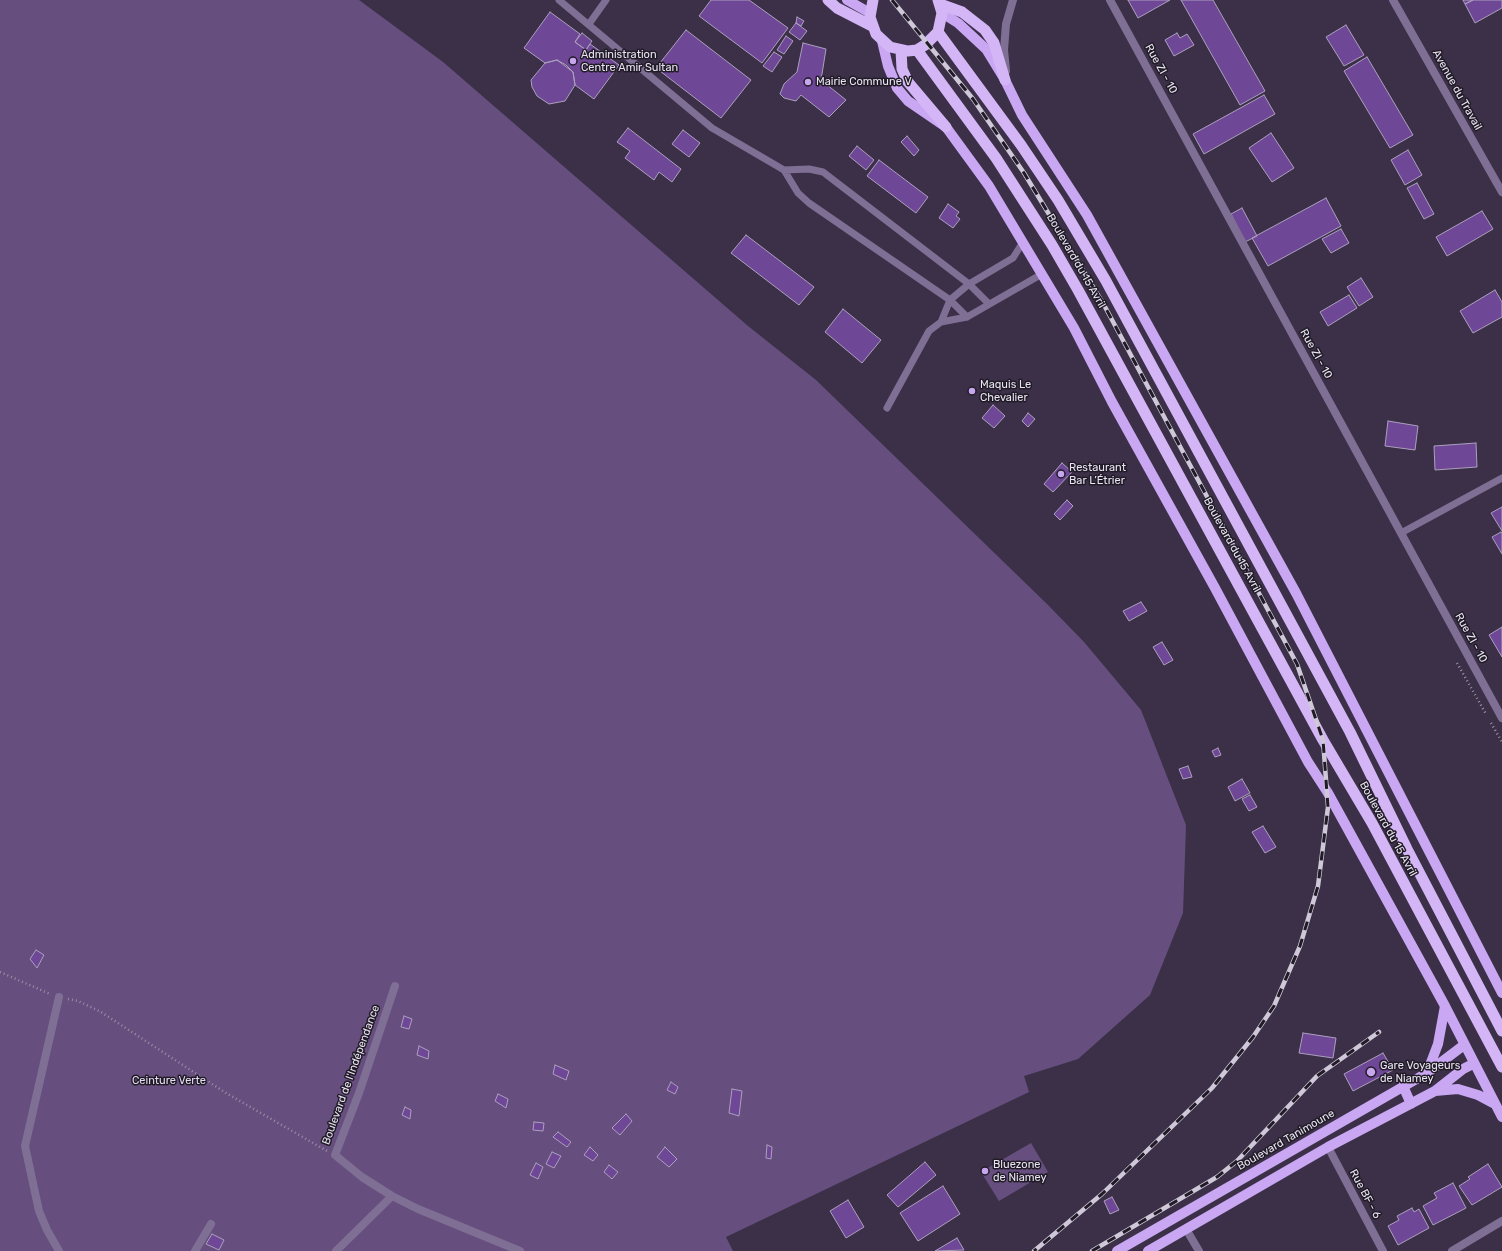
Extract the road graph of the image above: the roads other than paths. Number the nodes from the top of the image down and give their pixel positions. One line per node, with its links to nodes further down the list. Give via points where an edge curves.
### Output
1 (559, 0): 11 (lane)
2 (606, 0): 11 (lane)
3 (828, 0): 12 (highway, via 837,8)
4 (847, 0): 10 (main road)
5 (873, 0): 10 (highway)
6 (1013, 0): 17 (street, via 1006,24)
7 (1110, 0): 30 (street, Rue ZI - 10)
8 (1394, 0): 20 (street, Avenue du Travail)
9 (941, 4): 13 (highway); 17 (highway, via 962,12 985,30 994,43)
10 (870, 13): 12 (highway)
11 (589, 24): 19 (lane, via 712,128)
12 (872, 26): 14 (highway)
13 (938, 32): 16 (highway, via 933,39); 36 (highway, Boulevard du 15 Avril, via 1021,145 1058,200 1106,281 1346,725)
14 (882, 41): 15 (highway); 18 (main road, via 897,88 908,101)
15 (901, 50): 16 (highway); 18 (highway, via 902,69 908,82)
16 (917, 50): 39 (highway, Boulevard du 15 Avril, via 996,158 1078,290 1320,733 1372,823)
17 (1006, 83): 33 (main road, via 1022,115 1091,222 1296,593)
18 (946, 127): 21 (main road, via 989,186)
19 (784, 170): 23 (lane, via 809,168 824,172); 24 (lane, via 798,193 809,202)
20 (1502, 192)
21 (1024, 242): 22 (main road); 23 (lane, via 1013,258)
22 (1042, 274): 25 (lane); 35 (main road, via 1074,328 1308,762)
23 (969, 284): 24 (lane); 25 (lane)
24 (950, 300): 26 (lane); 27 (lane)
25 (988, 303): 26 (lane)
26 (968, 317): 27 (lane)
27 (941, 322): 28 (lane, via 929,331)
28 (887, 408)
29 (1502, 478): 30 (lane)
30 (1401, 533): 31 (street, Rue ZI - 10)
31 (1502, 718)
32 (395, 986): 47 (street, Boulevard de l'Indépendance, via 334,1155)
33 (1502, 993)
34 (60, 997): 51 (street, via 25,1146 39,1210)
35 (1444, 1006): 37 (main road); 40 (main road, via 1438,1044)
36 (1502, 1031)
37 (1464, 1045): 38 (main road); 40 (main road, Boulevard Tanimoune)
38 (1473, 1064): 42 (main road); 44 (main road)
39 (1502, 1068)
40 (1427, 1073): 41 (main road, Boulevard Tanimoune)
41 (1403, 1086): 43 (main road); 55 (main road, Boulevard Tanimoune)
42 (1435, 1091): 43 (main road); 44 (main road, via 1464,1091)
43 (1411, 1104): 46 (main road)
44 (1495, 1104): 45 (main road)
45 (1502, 1117)
46 (1328, 1147): 50 (main road); 58 (street, Rue BF - 6)
47 (392, 1196): 53 (street); 54 (street, Boulevard de l'Indépendance)
48 (1502, 1221): 59 (street)
49 (211, 1224): 52 (street)
50 (1186, 1230): 56 (main road); 57 (street)
51 (59, 1251)
52 (195, 1251)
53 (336, 1251)
54 (520, 1251)
55 (1117, 1251)
56 (1148, 1251)
57 (1199, 1251)
58 (1383, 1251)
59 (1452, 1251)

